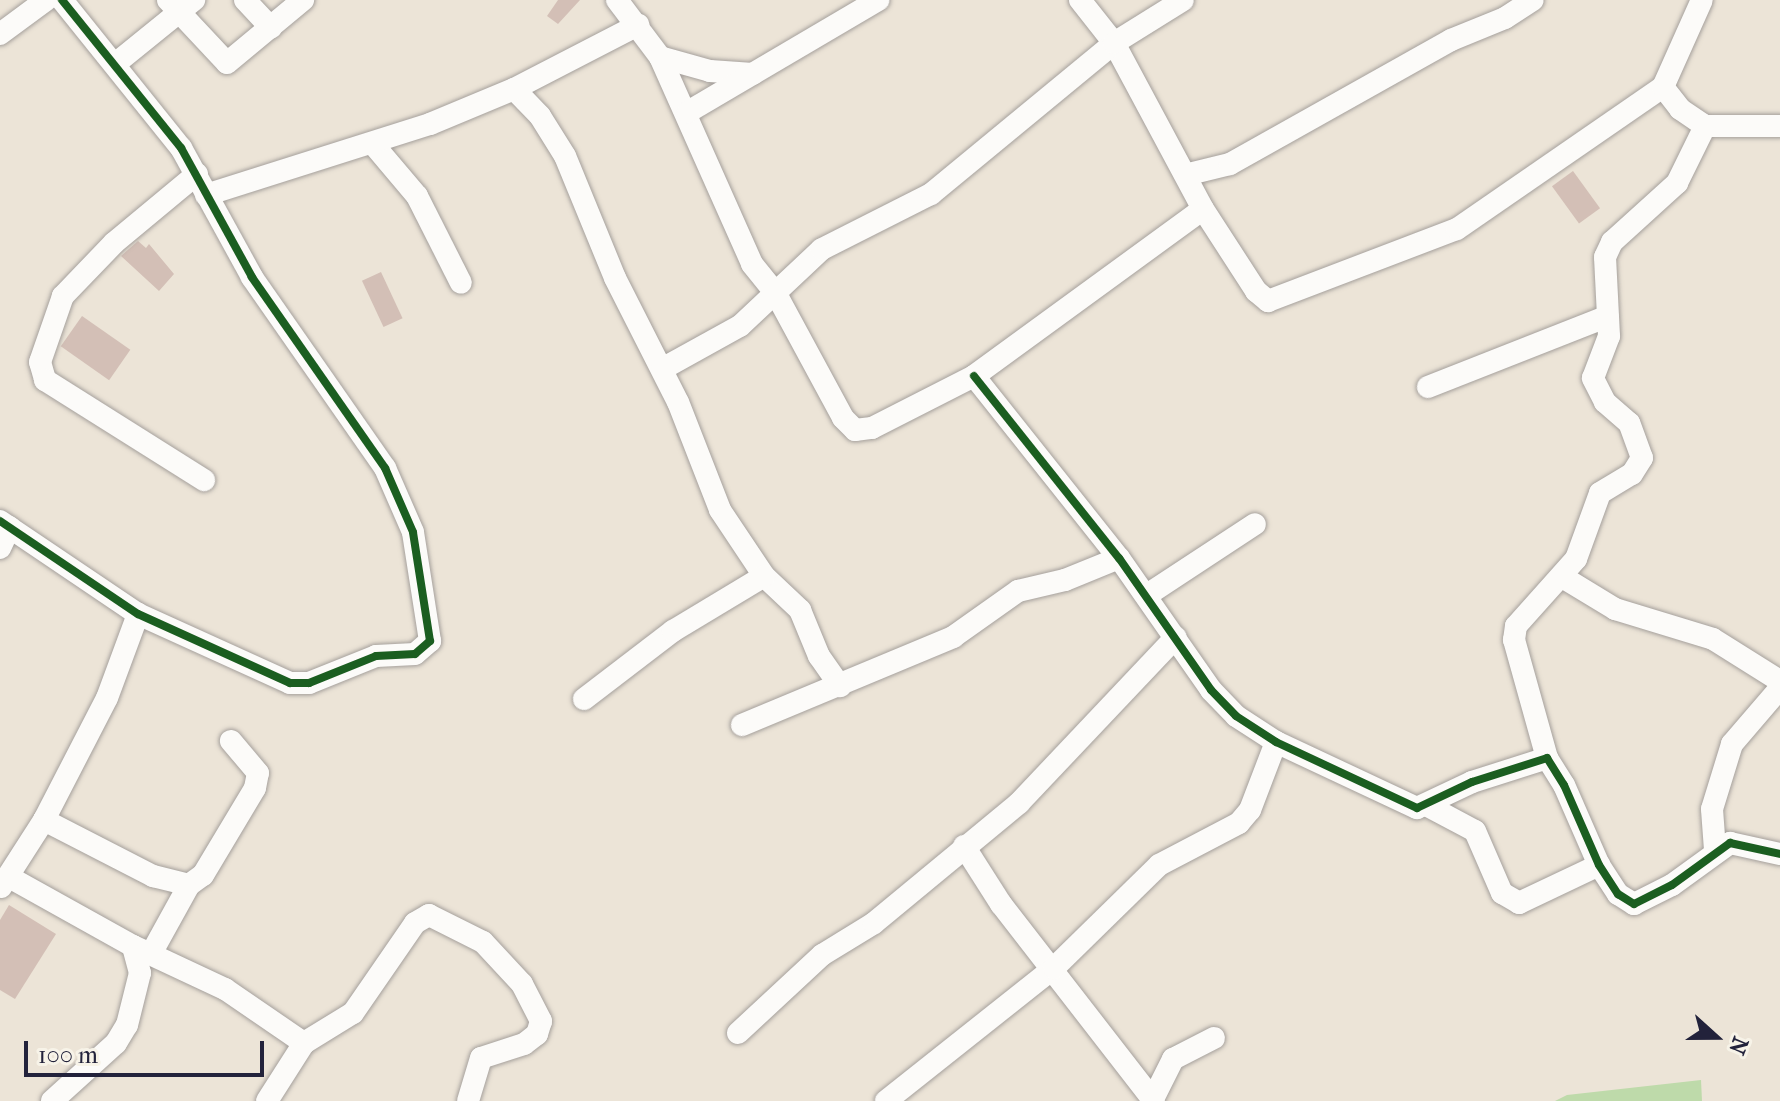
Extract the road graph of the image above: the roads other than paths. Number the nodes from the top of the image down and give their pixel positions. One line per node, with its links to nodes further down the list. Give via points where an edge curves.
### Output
1 (49, 0): 13 (street); 16 (street)
2 (245, 0): 12 (street)
3 (303, 0): 12 (street)
4 (617, 0): 11 (street)
5 (878, 0): 17 (street)
6 (1080, 0): 14 (street)
7 (1183, 0): 14 (street)
8 (1533, 0): 24 (street, via 1230,164)
9 (1702, 0): 18 (street)
10 (180, 4): 12 (street, via 223,62); 16 (street)
11 (638, 25): 15 (street); 19 (street)
12 (271, 28)
13 (0, 34)
14 (1114, 43): 24 (street); 28 (street, via 931,194 822,249)
15 (660, 57): 17 (street, via 710,71); 20 (street)
16 (115, 64): 25 (street)
17 (756, 73): 20 (street)
18 (1663, 87): 21 (street, via 1680,109); 26 (street, via 1457,229 1268,301 1256,291)
19 (514, 89): 23 (street); 30 (street, via 540,116 565,156 615,278)
20 (688, 112): 28 (street, via 752,264)
21 (1705, 126): 22 (street); 29 (street, via 1677,183 1612,242 1604,273)
22 (1780, 126)
23 (373, 144): 25 (street); 27 (street, via 417,196)
24 (1189, 174): 26 (street)
25 (202, 185): 33 (street, via 114,243 63,296 40,362 45,380); 40 (street, via 266,300 385,468 413,532 430,641 415,654 376,656 297,684)
26 (1203, 209): 31 (street)
27 (461, 283)
28 (775, 292): 30 (street, via 740,326); 31 (street, via 843,418 855,430 872,428)
29 (1608, 316): 32 (street); 38 (street, via 1609,336 1595,368 1595,389 1629,423 1642,458 1632,474 1595,500 1576,559)
30 (662, 369): 37 (street, via 720,510)
31 (974, 376): 36 (street)
32 (1428, 387)
33 (204, 480)
34 (1255, 524): 39 (street)
35 (3, 532): 40 (street)
36 (1119, 558): 39 (street); 43 (street, via 999,600 953,637)
37 (764, 576): 43 (street, via 800,610 819,656); 45 (street, via 673,631)
38 (1564, 578): 42 (street, via 1615,609 1713,639); 49 (street, via 1524,612 1514,640)
39 (1147, 595): 41 (street)
40 (138, 614): 51 (street, via 107,698)
41 (1176, 637): 48 (street, via 1236,716); 52 (street, via 1019,803)
42 (1780, 681)
43 (840, 686): 46 (street)
44 (1780, 688): 53 (street, via 1732,744 1712,809)
45 (584, 699)
46 (742, 725)
47 (231, 741): 57 (street, via 253,765 258,781 203,875)
48 (1276, 742): 50 (street, via 1408,806); 59 (street, via 1250,810 1239,823 1159,865)
49 (1547, 758): 50 (street, via 1472,782); 55 (street)
50 (1428, 806): 55 (street, via 1475,831 1502,893 1519,903)
51 (44, 820): 56 (street); 57 (street, via 153,876)
52 (964, 846): 59 (street, via 1001,904); 60 (street, via 874,923 822,955)
53 (1715, 850): 54 (street, via 1730,843); 55 (street, via 1672,885 1634,904 1618,894)
54 (1780, 854)
55 (1599, 865)
56 (5, 882): 58 (street)
57 (189, 885): 58 (street)
58 (143, 949): 62 (street, via 225,989); 64 (street, via 127,1025 116,1043)
59 (1054, 968): 63 (street); 67 (street)
60 (738, 1033)
61 (1214, 1038): 63 (street, via 1173,1059)
62 (304, 1043): 65 (street); 66 (street, via 353,1013 415,923 429,915 442,918 502,960 541,1021 537,1034 524,1044 481,1058)
63 (1154, 1100)
64 (52, 1101)
65 (267, 1101)
66 (468, 1101)
67 (886, 1101)

